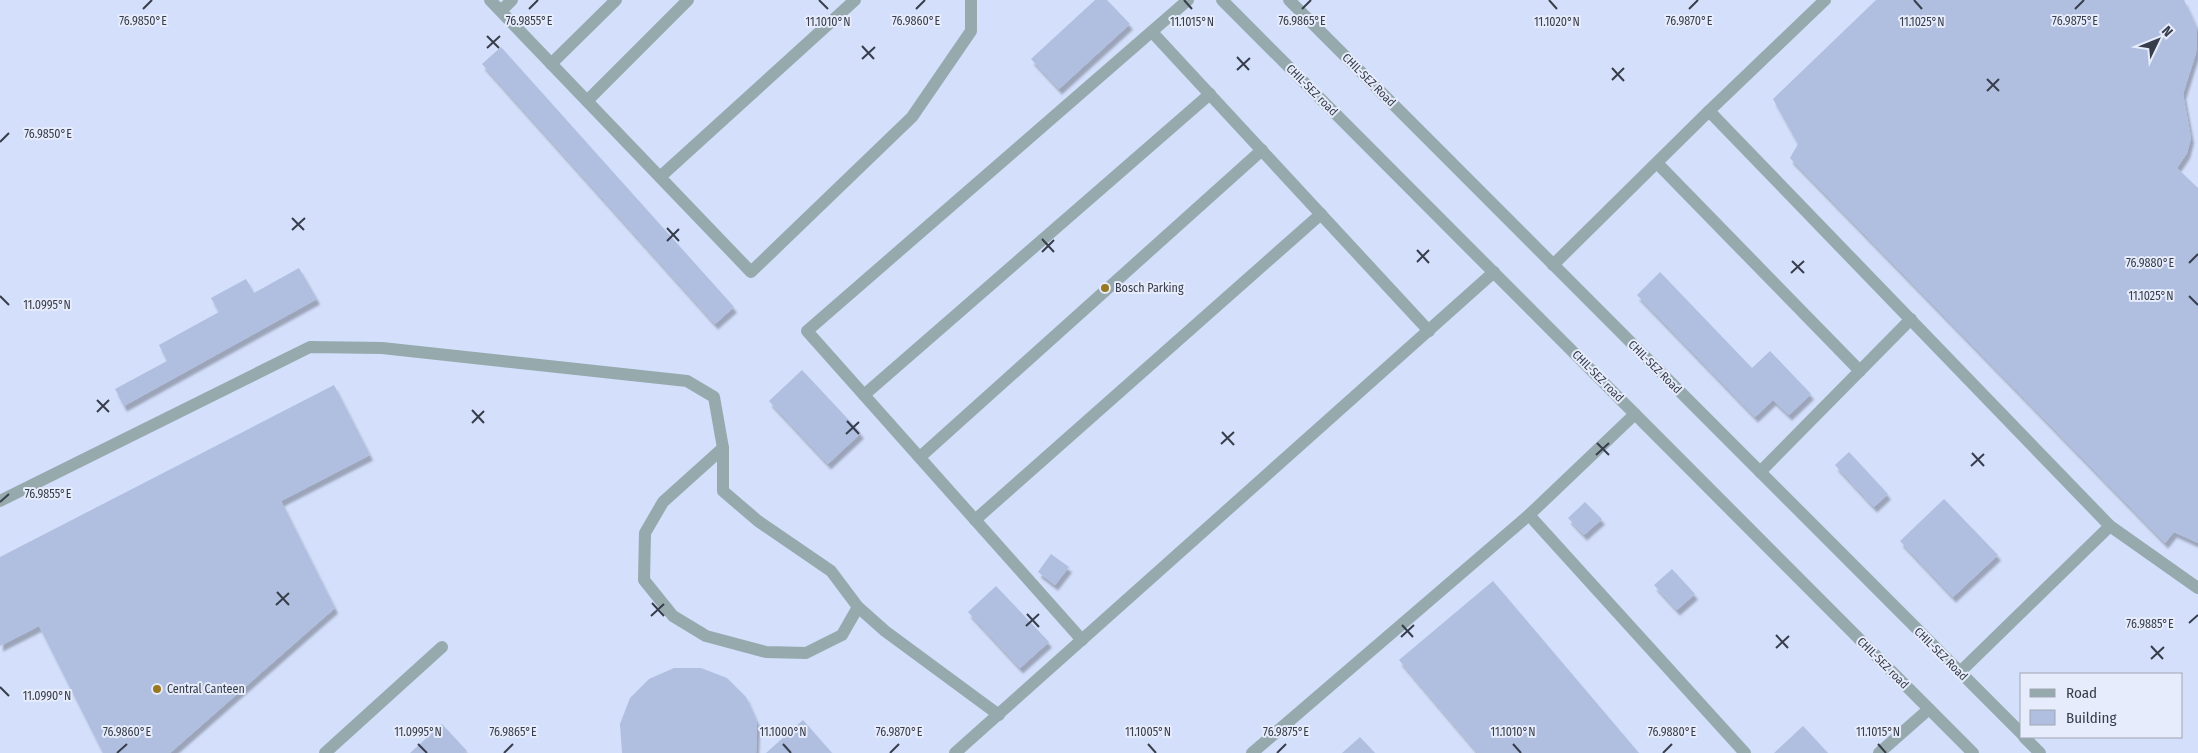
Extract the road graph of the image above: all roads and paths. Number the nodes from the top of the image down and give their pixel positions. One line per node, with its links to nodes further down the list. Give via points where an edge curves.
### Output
1 (490, 0): 11 (street)
2 (512, 0): 11 (street)
3 (616, 0): 13 (street)
4 (688, 0): 15 (street)
5 (855, 0): 19 (street)
6 (971, 0): 19 (street, via 971,31 912,118 751,272)
7 (1188, 0): 12 (street)
8 (1222, 0): 22 (street, CHIL-SEZ road)
9 (1289, 0): 21 (street, CHIL-SEZ Road)
10 (1825, 0): 16 (street)
11 (501, 12): 13 (street)
12 (1152, 32): 14 (street); 26 (street, via 807,330)
13 (551, 64): 15 (street)
14 (1210, 94): 17 (street); 26 (street)
15 (587, 101): 19 (street)
16 (1709, 112): 18 (street); 23 (street)
17 (1262, 150): 20 (street); 29 (street)
18 (1657, 162): 21 (street); 25 (street)
19 (660, 177)
20 (1321, 214): 24 (street); 33 (street)
21 (1553, 265): 30 (street, CHIL-SEZ Road)
22 (1494, 272): 24 (street); 27 (street, CHIL-SEZ road)
23 (1911, 320): 25 (street); 34 (street)
24 (1429, 331): 37 (street)
25 (1860, 371): 30 (street)
26 (864, 395): 29 (street)
27 (1634, 414): 32 (street); 40 (street, CHIL-SEZ road)
28 (723, 448): 31 (street, via 714,397 687,381 382,348 310,347); 36 (street, via 723,491 758,521 831,571); 36 (street, via 663,502 645,533 644,580 673,616 706,636 766,652 806,653 842,636)
29 (920, 457): 33 (street)
30 (1760, 472): 39 (street, CHIL-SEZ Road)
31 (0, 501)
32 (1529, 514): 46 (street); 47 (street)
33 (975, 520): 37 (street)
34 (2110, 526): 35 (street); 39 (street)
35 (2198, 588)
36 (858, 607): 41 (street, via 885,631)
37 (1082, 640): 41 (street)
38 (442, 647): 44 (street)
39 (1960, 672): 42 (street, CHIL-SEZ Road)
40 (1929, 710): 48 (street); 49 (street, CHIL-SEZ road)
41 (999, 715): 45 (street)
42 (2020, 732)
43 (2026, 738): 50 (street, CHIL-SEZ Road)
44 (325, 753)
45 (955, 753)
46 (1252, 753)
47 (1745, 753)
48 (1879, 753)
49 (1973, 753)
50 (2040, 753)

